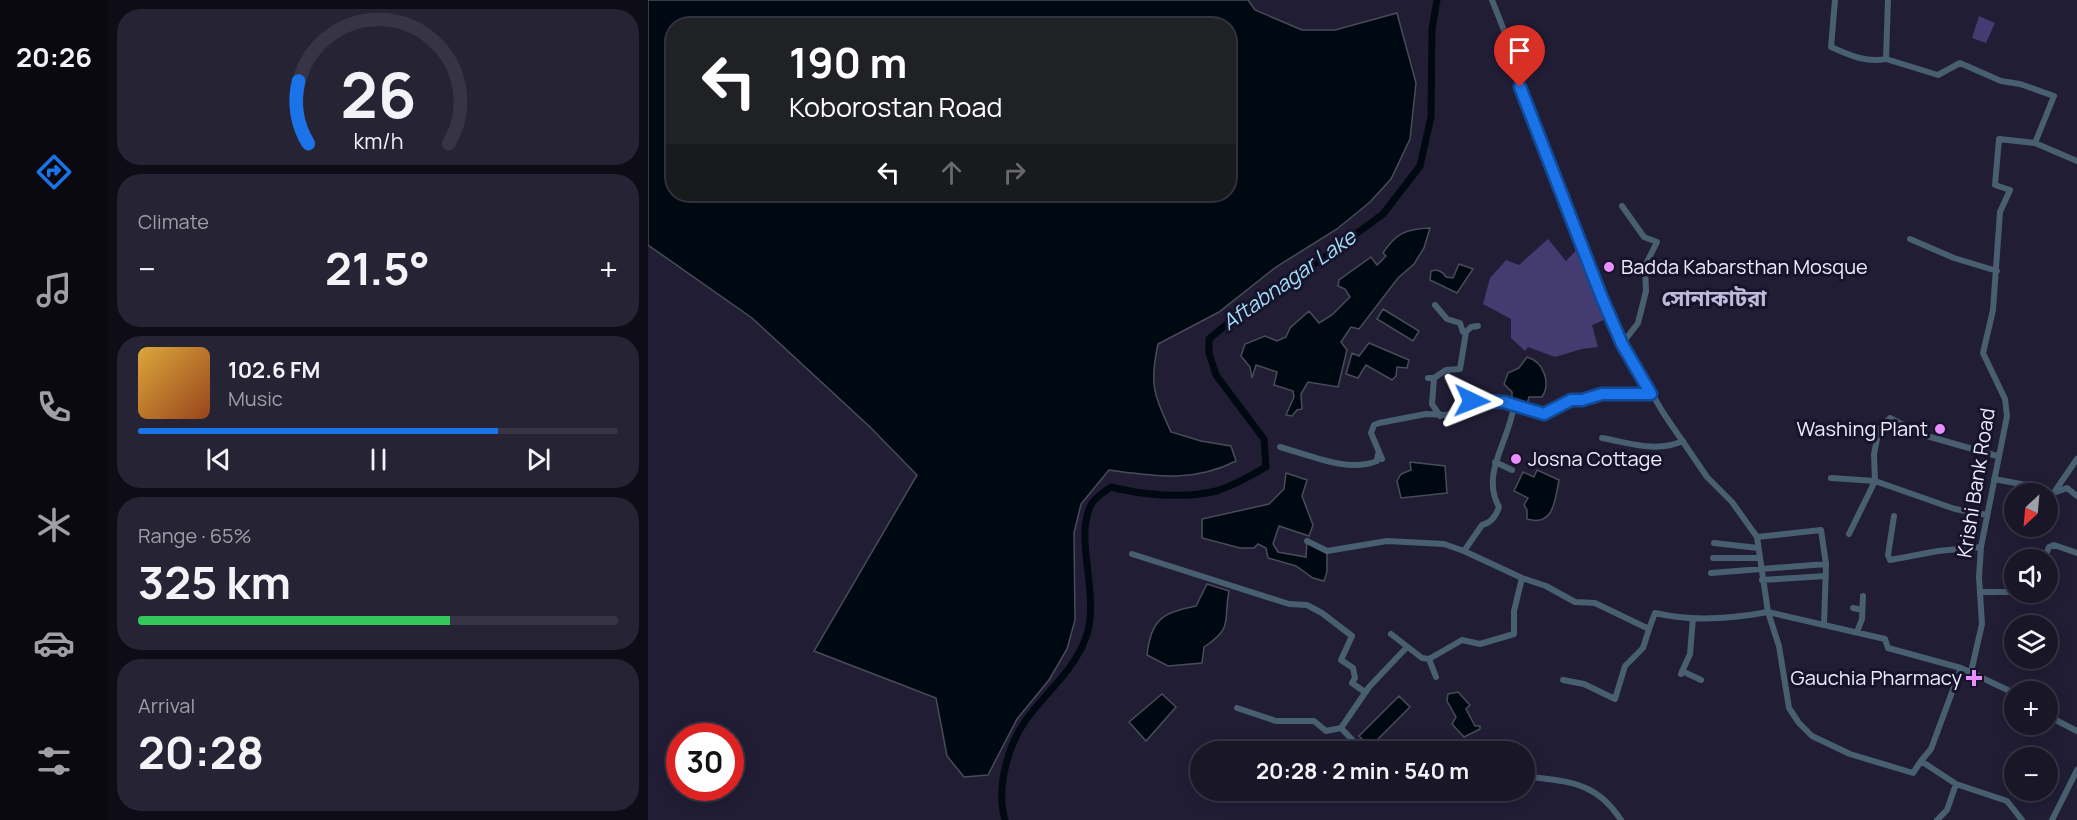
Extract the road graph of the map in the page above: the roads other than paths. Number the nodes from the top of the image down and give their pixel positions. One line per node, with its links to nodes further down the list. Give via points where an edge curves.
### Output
1 (1492, 0): 13 (street, via 1552,174 1559,183 1585,258)
2 (1835, 0): 4 (street, via 1831,47 1862,59)
3 (1888, 0): 4 (street)
4 (1886, 59): 5 (street, via 1938,75 1960,63 2001,81 2054,96)
5 (2035, 143): 6 (street); 9 (street, Krishi Bank Road, via 1999,140 1995,185 2010,190 2000,212)
6 (2077, 161)
7 (1622, 206): 13 (street, via 1644,237 1657,242 1646,266 1646,291 1638,324)
8 (1910, 239): 9 (street)
9 (1997, 271): 21 (street, Krishi Bank Road, via 1989,337 1983,353 2005,399 2007,413)
10 (1435, 305): 12 (street)
11 (1478, 326): 12 (street)
12 (1466, 332): 16 (street, via 1460,369 1446,370 1431,378 1432,405)
13 (1622, 344): 14 (street)
14 (1651, 394): 15 (street, via 1602,394 1571,400 1544,414); 18 (street)
15 (1514, 405): 16 (street, via 1472,401); 24 (street, via 1511,424)
16 (1440, 416): 20 (street, via 1426,414 1374,425 1371,433)
17 (1602, 438): 18 (street, via 1656,448)
18 (1683, 441): 36 (street)
19 (1280, 447): 20 (street, via 1316,459 1364,466 1377,461)
20 (1378, 450): 22 (street)
21 (1997, 456): 27 (street, Krishi Bank Road); 28 (street, via 1920,434 1890,418 1879,429 1874,454)
22 (1382, 459)
23 (2077, 459): 30 (street)
24 (1495, 462): 25 (street); 42 (street, via 1492,495 1499,507 1497,514 1482,525)
25 (1512, 470)
26 (1831, 478): 28 (street)
27 (1994, 479): 29 (street); 33 (street, Krishi Bank Road)
28 (1875, 481): 33 (street, via 1955,509); 35 (street)
29 (2015, 483)
30 (2058, 487)
31 (2058, 490): 32 (street, via 2067,488)
32 (2077, 496)
33 (1987, 515): 39 (street, Krishi Bank Road)
34 (1894, 516): 39 (street, via 1890,560)
35 (1849, 534)
36 (1757, 537): 40 (street); 47 (street, via 1821,530)
37 (1308, 541): 42 (street, via 1327,551 1387,541 1444,544)
38 (1714, 543): 40 (street)
39 (1981, 547): 53 (street, Krishi Bank Road)
40 (1758, 548): 46 (street)
41 (2048, 549): 43 (street, via 2054,545)
42 (1464, 551): 51 (street)
43 (2077, 553)
44 (1132, 554): 72 (street, via 1322,613 1352,636 1341,660 1353,668 1356,678 1352,683)
45 (1713, 558): 46 (street)
46 (1759, 558): 48 (street)
47 (1826, 564): 48 (street); 50 (street)
48 (1761, 569): 49 (street); 52 (street)
49 (1712, 573)
50 (1826, 576): 52 (street); 60 (street)
51 (1522, 578): 61 (street, via 1575,602 1595,603); 65 (street, via 1514,611 1514,634 1480,644 1462,640)
52 (1762, 580): 58 (street)
53 (1980, 592): 54 (street); 67 (street, Krishi Bank Road, via 1982,624)
54 (2004, 592)
55 (1863, 596): 57 (street)
56 (1853, 608): 57 (street)
57 (1862, 610): 62 (street)
58 (1768, 612): 59 (street, via 1732,619); 60 (street); 78 (street, via 1784,667 1790,708 1812,736 1913,773)
59 (1693, 618): 61 (street, via 1670,618 1655,613); 70 (street, via 1690,654 1682,673)
60 (1824, 625): 62 (street)
61 (1649, 629): 69 (street, via 1643,648 1625,666 1615,699 1584,684)
62 (1857, 632): 66 (street, via 1885,639 1888,648)
63 (1391, 634): 64 (street)
64 (1407, 647): 65 (street); 72 (street)
65 (1429, 659): 68 (street)
66 (1961, 668): 67 (street); 78 (street, via 1934,741)
67 (1971, 672): 71 (street)
68 (1436, 677)
69 (1563, 680)
70 (1701, 680)
71 (2004, 688)
72 (1365, 692): 75 (street)
73 (1237, 708): 75 (street, via 1276,721 1314,721 1329,732)
74 (2058, 721): 76 (street)
75 (1341, 728): 77 (street)
76 (2077, 731)
77 (1353, 741)
78 (1921, 761): 81 (street)
79 (2077, 770): 85 (street)
80 (1535, 778): 82 (street, via 1582,784 1600,795)
81 (1956, 784): 83 (street, via 1947,810); 84 (street, via 2007,801)
82 (1621, 820)
83 (1937, 820)
84 (2022, 820)
85 (2052, 820)

